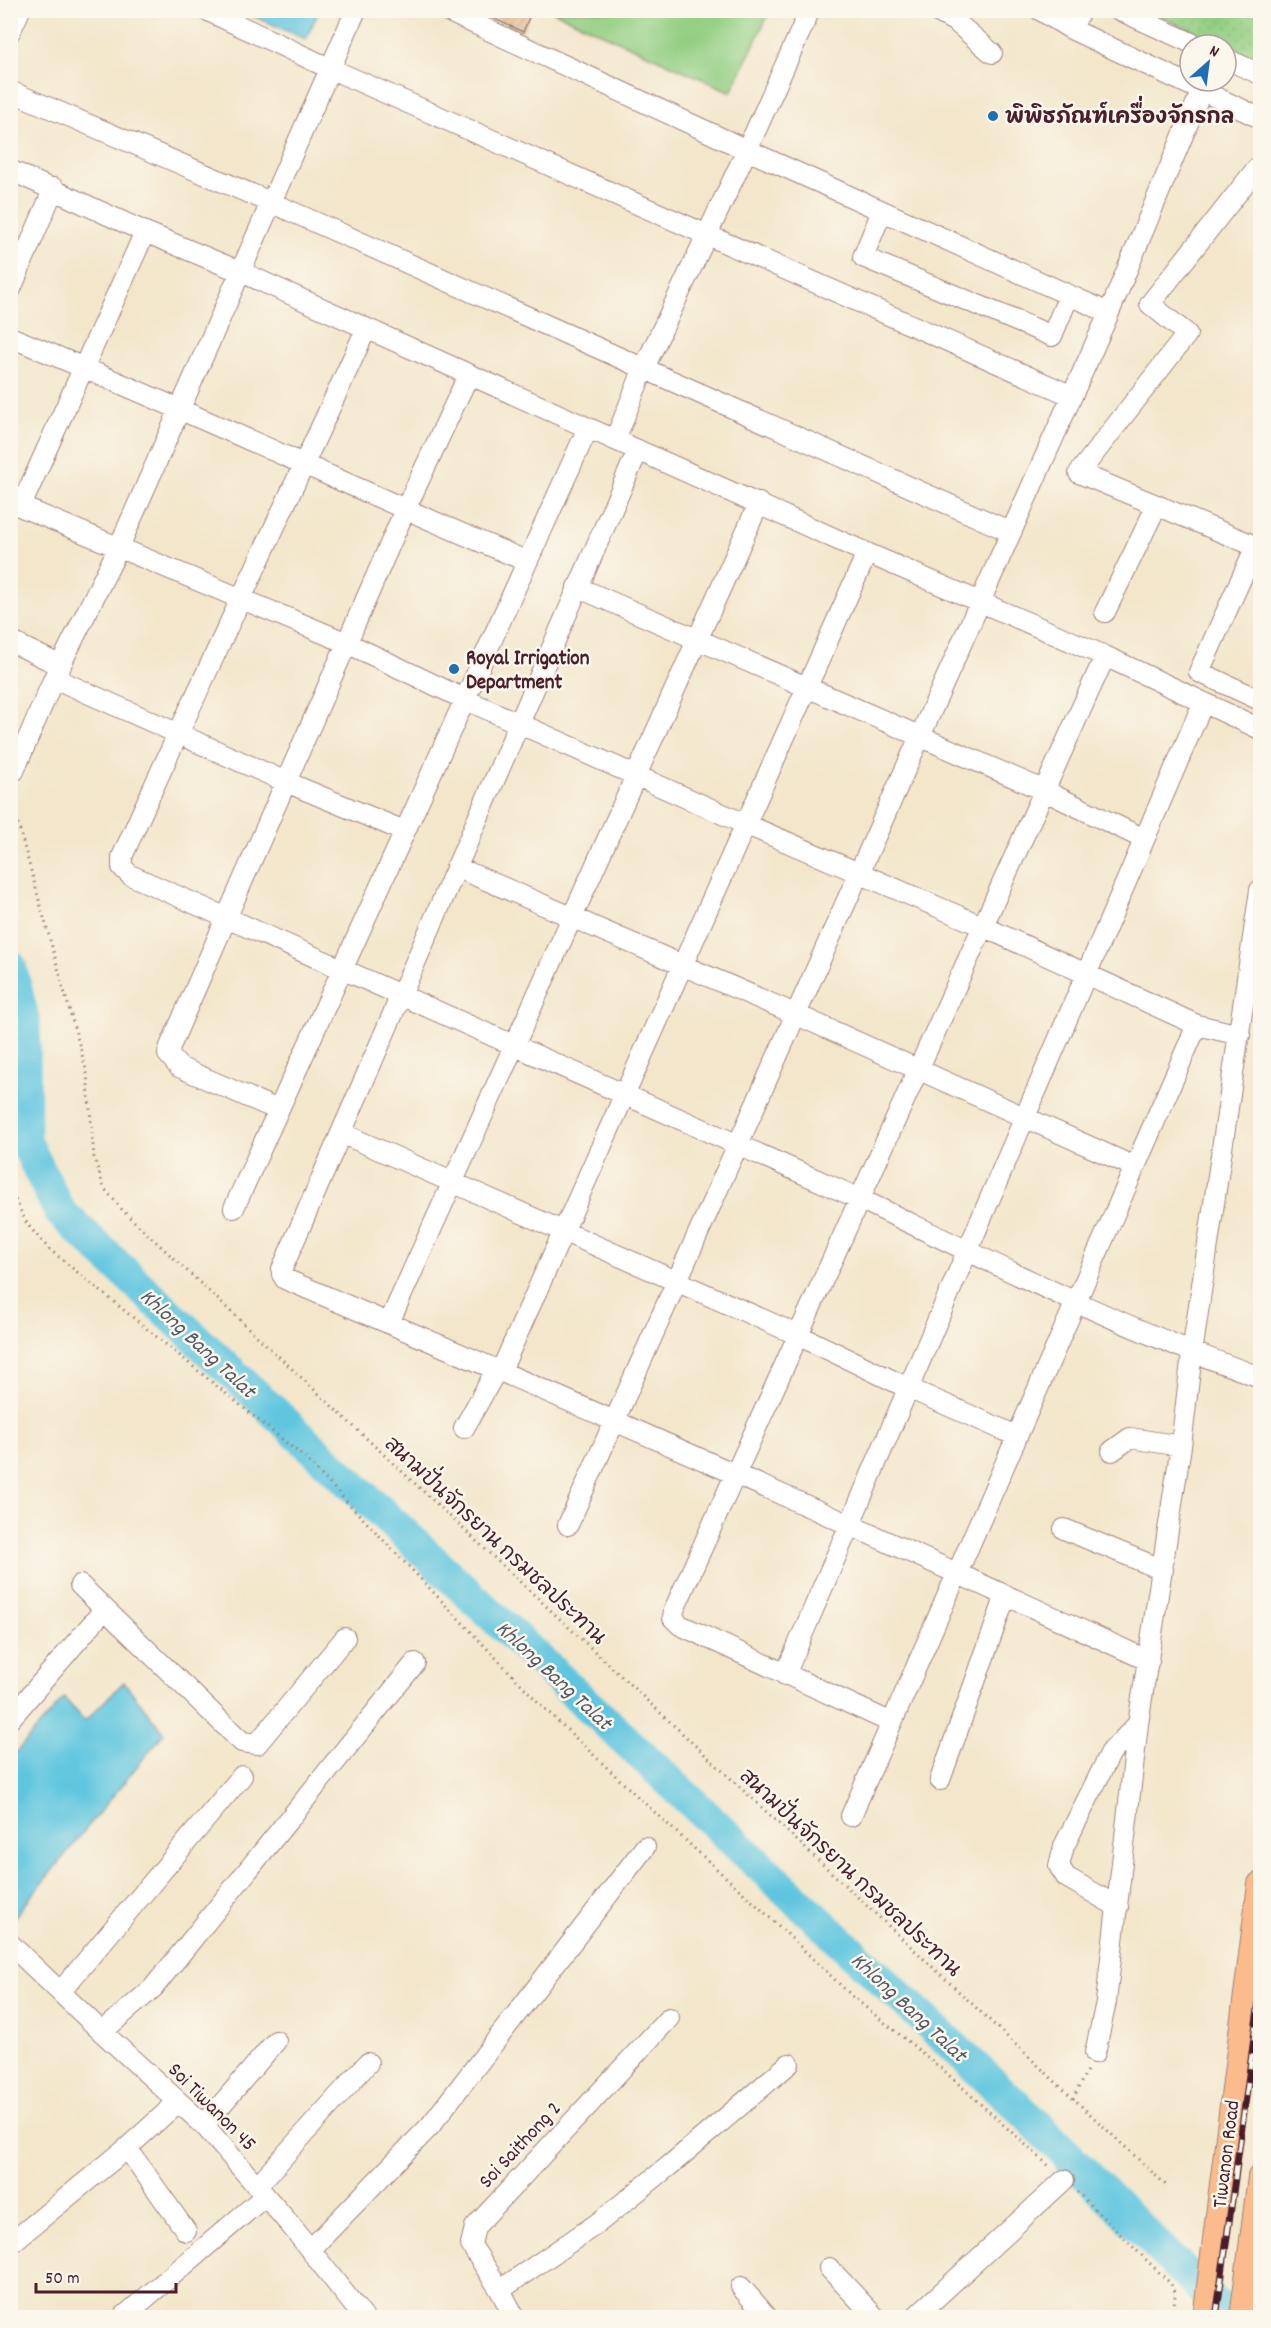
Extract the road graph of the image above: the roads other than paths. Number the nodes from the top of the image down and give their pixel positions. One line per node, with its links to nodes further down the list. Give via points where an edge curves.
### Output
1 (20, 10): 11 (street)
2 (206, 10): 15 (street)
3 (356, 10): 15 (street)
4 (445, 10): 22 (street)
5 (810, 10): 22 (street)
6 (934, 10): 13 (street, via 956,22)
7 (1040, 10): 10 (street)
8 (1080, 10): 10 (street)
9 (1119, 10): 12 (street)
10 (1071, 29): 17 (street)
11 (10, 32)
12 (1178, 37)
13 (992, 53)
14 (1238, 64): 16 (street)
15 (331, 69): 26 (street); 29 (street)
16 (1260, 74)
17 (1178, 81)
18 (10, 91): 26 (street)
19 (1201, 93): 33 (street)
20 (1203, 93): 21 (street)
21 (1260, 118)
22 (747, 150): 27 (street); 29 (street)
23 (10, 170): 25 (street)
24 (1260, 170): 47 (street, via 1257,168 1150,304 1187,334 1079,473)
25 (54, 188): 28 (street); 31 (street)
26 (270, 202): 30 (street); 37 (street)
27 (882, 211): 32 (street); 32 (street, via 863,257 1052,336)
28 (145, 232): 30 (street); 36 (street)
29 (707, 235): 37 (street); 39 (street)
30 (241, 272): 34 (street); 40 (street)
31 (10, 291)
32 (1069, 295): 33 (street)
33 (1108, 313): 39 (street)
34 (366, 329): 38 (street); 44 (street)
35 (10, 337): 36 (street)
36 (84, 368): 40 (street); 46 (street)
37 (644, 368): 42 (street); 49 (street)
38 (469, 374): 41 (street); 48 (street)
39 (1070, 395): 49 (street)
40 (180, 409): 44 (street); 50 (street)
41 (588, 428): 42 (street); 53 (street)
42 (615, 440): 43 (street)
43 (638, 450): 45 (street); 54 (street)
44 (304, 465): 48 (street); 55 (street)
45 (759, 503): 52 (street); 58 (street)
46 (16, 504): 50 (street)
47 (1157, 505): 51 (street); 57 (street)
48 (405, 510): 53 (street); 60 (street)
49 (1011, 532): 56 (street)
50 (119, 547): 55 (street); 62 (street)
51 (1258, 547): 65 (street, via 1199,672)
52 (867, 553): 56 (street); 63 (street)
53 (526, 561): 64 (street)
54 (578, 587): 58 (street); 67 (street)
55 (242, 598): 60 (street); 69 (street)
56 (980, 602): 61 (street); 70 (street)
57 (1105, 612)
58 (697, 638): 63 (street); 72 (street)
59 (10, 641): 62 (street)
60 (347, 643): 64 (street); 73 (street)
61 (1105, 656): 66 (street); 74 (street)
62 (58, 672): 69 (street); 71 (street)
63 (806, 688): 70 (street); 75 (street)
64 (464, 699): 67 (street); 76 (street)
65 (1260, 700)
66 (1203, 703): 68 (street); 77 (street)
67 (519, 724): 72 (street); 78 (street)
68 (1260, 729)
69 (177, 734): 73 (street); 81 (street, via 122,857 122,867 130,875)
70 (919, 737): 74 (street); 79 (street)
71 (14, 771)
72 (636, 774): 75 (street); 82 (street)
73 (286, 782): 76 (street); 81 (street)
74 (1043, 790): 77 (street); 83 (street)
75 (745, 824): 79 (street); 84 (street)
76 (404, 831): 85 (street)
77 (1144, 839): 86 (street)
78 (456, 867): 82 (street); 87 (street)
79 (858, 873): 83 (street); 88 (street)
80 (1260, 890): 90 (street)
81 (226, 916): 85 (street); 94 (street, via 168,1054 180,1067)
82 (572, 916): 84 (street); 91 (street)
83 (982, 926): 86 (street); 92 (street)
84 (682, 966): 88 (street); 93 (street)
85 (343, 968): 87 (street); 94 (street)
86 (1086, 975): 89 (street); 95 (street)
87 (401, 995): 91 (street); 96 (street)
88 (795, 1014): 92 (street); 97 (street)
89 (1197, 1025): 90 (street); 98 (street)
90 (1240, 1035): 108 (street)
91 (515, 1045): 93 (street); 99 (street)
92 (918, 1068): 95 (street); 100 (street)
93 (624, 1096): 97 (street); 102 (street)
94 (278, 1110): 101 (street)
95 (1024, 1119): 98 (street); 103 (street)
96 (341, 1133): 99 (street); 106 (street, via 282,1274 285,1279)
97 (737, 1146): 100 (street); 104 (street)
98 (1135, 1167): 105 (street)
99 (453, 1181): 102 (street); 106 (street)
100 (860, 1199): 103 (street); 107 (street)
101 (234, 1208)
102 (563, 1232): 104 (street); 109 (street)
103 (968, 1251): 105 (street); 111 (street)
104 (676, 1282): 107 (street); 112 (street)
105 (1077, 1301): 108 (street); 114 (street)
106 (389, 1323): 109 (street)
107 (798, 1335): 111 (street); 117 (street)
108 (1192, 1353): 110 (street); 115 (street)
109 (498, 1372): 112 (street); 113 (street)
110 (1260, 1377)
111 (908, 1388): 114 (street); 119 (street)
112 (614, 1421): 117 (street); 118 (street)
113 (464, 1428)
114 (1017, 1436): 122 (street)
115 (1181, 1446): 116 (street, via 1130,1438); 121 (street)
116 (1112, 1451)
117 (736, 1473): 119 (street); 129 (street, via 674,1610 674,1618 680,1625)
118 (568, 1525)
119 (849, 1526): 122 (street); 129 (street)
120 (1064, 1529): 121 (street)
121 (1162, 1570): 127 (street)
122 (957, 1573): 124 (street); 131 (street)
123 (80, 1585): 125 (street)
124 (1006, 1595): 127 (street); 134 (street)
125 (104, 1610): 126 (street, via 242,1742 250,1745 257,1744); 130 (street)
126 (345, 1638)
127 (1149, 1661): 132 (street)
128 (415, 1663): 142 (street, via 153,1988)
129 (785, 1675): 131 (street)
130 (10, 1719)
131 (892, 1723): 135 (street)
132 (1138, 1724): 138 (street); 138 (street, via 1111,1752 1064,1846 1059,1866 1066,1877)
133 (242, 1776): 140 (street)
134 (940, 1780)
135 (851, 1816)
136 (645, 1847): 155 (street, via 430,2126)
137 (1260, 1884): 165 (main road, Tiwanon Road)
138 (1118, 1907): 144 (street)
139 (10, 1944): 140 (street, Soi Tiwanon 45)
140 (61, 1991): 142 (street, Soi Tiwanon 45)
141 (669, 2018): 158 (street, Soi Saithong 2, via 475,2227 471,2245)
142 (102, 2032): 147 (street, Soi Tiwanon 45)
143 (276, 2041): 148 (street)
144 (1095, 2053)
145 (368, 2063): 152 (street)
146 (789, 2064): 158 (street, via 598,2223)
147 (178, 2102): 148 (street, Soi Tiwanon 45); 149 (street)
148 (204, 2125): 152 (street, Soi Tiwanon 45)
149 (127, 2148): 153 (street); 154 (street)
150 (1260, 2178): 166 (main road, Tiwanon Road)
151 (1064, 2180): 164 (street)
152 (261, 2191): 155 (street, Soi Tiwanon 45); 159 (street)
153 (186, 2230)
154 (10, 2244)
155 (310, 2250): 160 (street, Soi Tiwanon 45)
156 (829, 2268): 163 (street)
157 (741, 2287): 162 (street)
158 (500, 2290): 161 (street, Soi Saithong 2)
159 (122, 2318)
160 (364, 2318)
161 (515, 2318)
162 (768, 2318)
163 (876, 2318)
164 (915, 2318)
165 (1205, 2318)
166 (1242, 2318)

